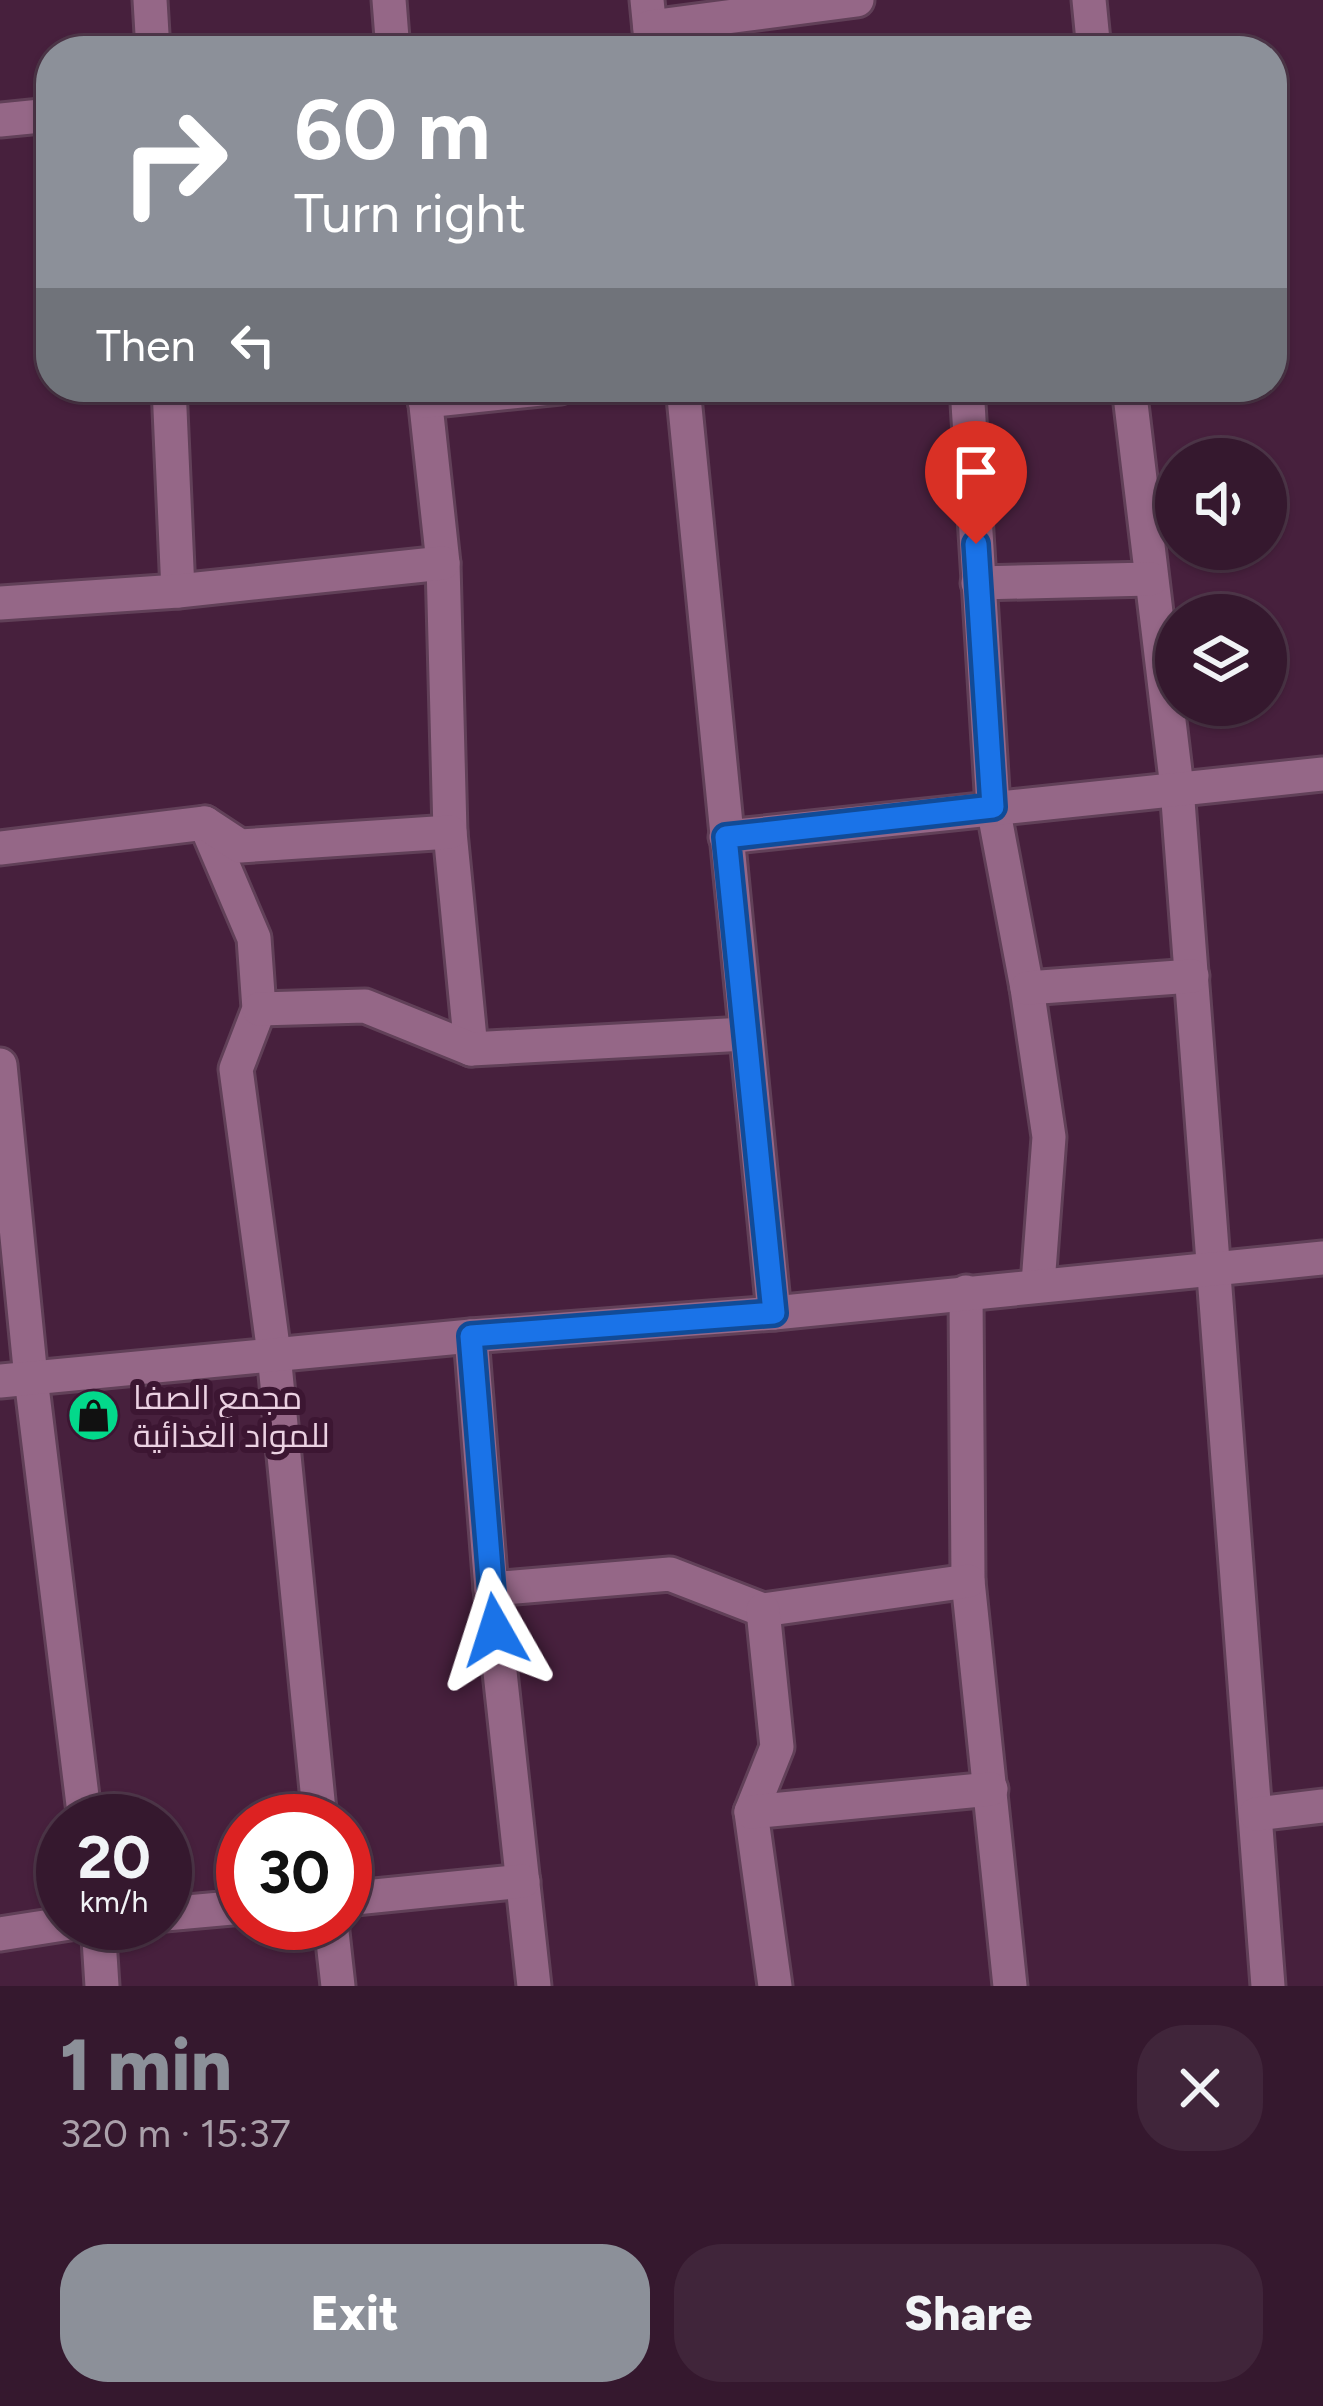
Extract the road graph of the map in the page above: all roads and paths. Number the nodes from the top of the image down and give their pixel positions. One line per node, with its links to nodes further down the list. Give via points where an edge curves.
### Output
1 (150, 0): 6 (street)
2 (388, 0): 7 (street)
3 (857, 0): 5 (street)
4 (1089, 0): 8 (street)
5 (650, 26)
6 (151, 36)
7 (392, 36)
8 (1093, 36)
9 (36, 116): 10 (street)
10 (0, 120)
11 (170, 402): 19 (street)
12 (426, 402): 16 (street)
13 (684, 402): 26 (street)
14 (968, 402): 18 (street)
15 (1131, 402): 17 (street)
16 (443, 563): 19 (street); 25 (street)
17 (1151, 579): 18 (street); 22 (street)
18 (978, 583): 23 (street)
19 (178, 591): 20 (street)
20 (0, 603)
21 (1323, 775): 22 (street)
22 (1177, 788): 23 (street); 28 (street)
23 (993, 807): 26 (street); 29 (street)
24 (206, 824): 25 (street, via 240,846); 27 (street); 30 (street, via 254,938)
25 (451, 832): 32 (street)
26 (726, 837): 31 (street)
27 (0, 848)
28 (1192, 976): 29 (street); 35 (street)
29 (1027, 988): 36 (street, via 1049,1137)
30 (259, 1009): 32 (street, via 365,1006); 40 (street, via 236,1070)
31 (746, 1034): 32 (street); 38 (street)
32 (471, 1049)
33 (0, 1065): 41 (street)
34 (1323, 1258): 35 (street)
35 (1216, 1268): 36 (street); 50 (street)
36 (1038, 1284): 37 (street)
37 (966, 1292): 38 (street); 42 (street)
38 (774, 1313): 39 (street)
39 (471, 1336): 40 (street); 43 (street)
40 (274, 1354): 41 (street); 47 (street)
41 (15, 1380): 46 (street)
42 (968, 1581): 44 (street); 45 (street)
43 (491, 1589): 44 (street, via 670,1574); 51 (street)
44 (763, 1610): 49 (street, via 777,1747)
45 (991, 1789): 49 (street); 61 (street)
46 (81, 1794)
47 (317, 1794)
48 (1323, 1806): 50 (street)
49 (751, 1812): 60 (street)
50 (1256, 1814): 62 (street)
51 (523, 1881): 52 (street); 59 (street)
52 (372, 1896)
53 (36, 1928): 54 (street)
54 (0, 1934)
55 (100, 1950): 57 (street)
56 (334, 1950): 58 (street)
57 (102, 1986)
58 (338, 1986)
59 (534, 1986)
60 (775, 1986)
61 (1010, 1986)
62 (1268, 1986)

